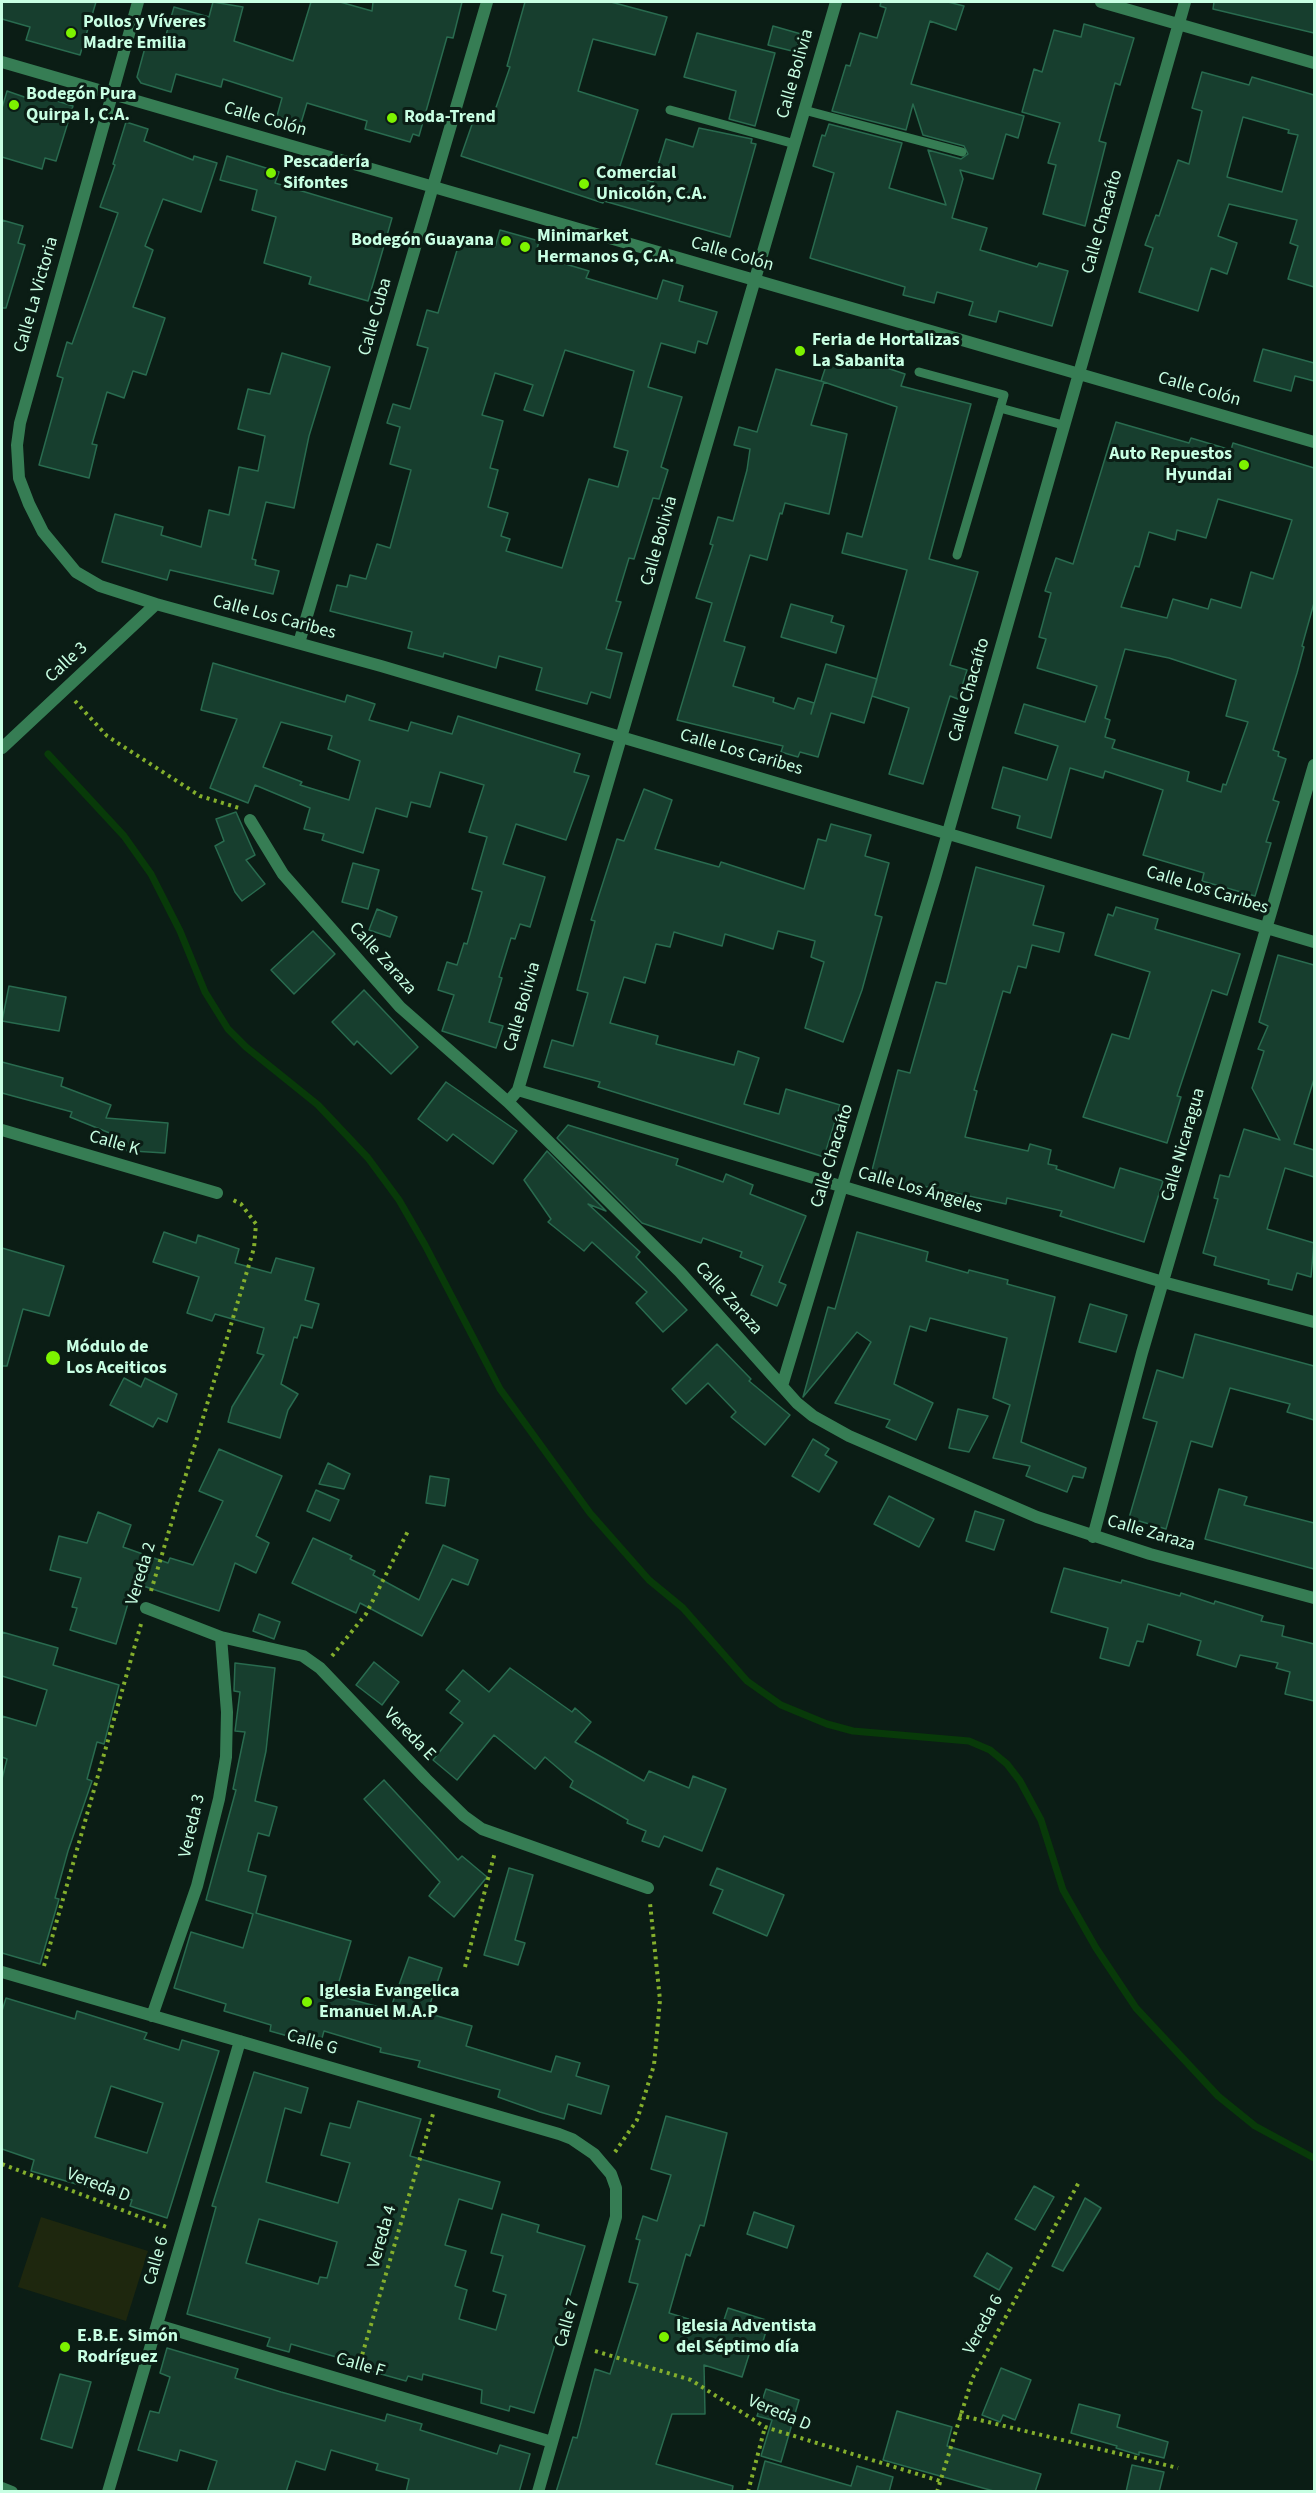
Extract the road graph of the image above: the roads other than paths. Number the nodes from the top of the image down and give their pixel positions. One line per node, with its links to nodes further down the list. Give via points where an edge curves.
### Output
1 (138, 2): 9 (street, Calle La Victoria)
2 (487, 2): 14 (street, Calle Cuba)
3 (836, 2): 11 (street, Calle Bolivia)
4 (1101, 2): 6 (street)
5 (1185, 2): 6 (street, Calle Chacaíto)
6 (1178, 24): 8 (street); 17 (street, Calle Chacaíto)
7 (2, 62): 9 (street, Calle Colón)
8 (1314, 63)
9 (112, 94): 14 (street, Calle Colón); 22 (street, Calle La Victoria, via 20,423 19,478 43,532 76,572 100,586)
10 (670, 110): 12 (lane)
11 (804, 110): 12 (street, Calle Bolivia); 13 (lane)
12 (795, 144): 15 (street, Calle Bolivia)
13 (962, 152)
14 (433, 187): 15 (street, Calle Colón); 23 (street, Calle Cuba)
15 (755, 280): 17 (street, Calle Colón); 24 (street, Calle Bolivia)
16 (919, 372): 18 (lane, via 1004,395)
17 (1078, 374): 19 (street, Calle Chacaíto); 20 (street, Calle Colón)
18 (1000, 408): 19 (lane); 21 (lane)
19 (1063, 425): 28 (street, Calle Chacaíto)
20 (1314, 442)
21 (957, 555)
22 (156, 604): 23 (street, Calle Los Caribes); 25 (street, Calle 3)
23 (299, 643): 24 (street, Calle Los Caribes)
24 (622, 737): 28 (street, Calle Los Caribes); 31 (street, Calle Bolivia)
25 (2, 748)
26 (1314, 765): 29 (street, Calle Nicaragua)
27 (250, 820): 32 (street, Calle Zaraza, via 283,874 400,1007)
28 (948, 833): 29 (street, Calle Los Caribes); 34 (street, Calle Chacaíto)
29 (1267, 928): 30 (street, Calle Los Caribes); 36 (street, Calle Nicaragua)
30 (1314, 942)
31 (518, 1090): 32 (street); 34 (street, Calle Los Ángeles)
32 (508, 1101): 38 (street, Calle Zaraza, via 680,1272)
33 (2, 1130): 35 (street, Calle K)
34 (842, 1187): 36 (street, Calle Los Ángeles); 38 (street, Calle Chacaíto)
35 (217, 1193)
36 (1163, 1282): 37 (street, Calle Los Ángeles); 39 (street, Calle Nicaragua)
37 (1314, 1322)
38 (782, 1386): 39 (street, Calle Zaraza, via 813,1416 849,1436)
39 (1093, 1537): 40 (street, Calle Zaraza)
40 (1314, 1598)
41 (146, 1608): 42 (street, Vereda E)
42 (221, 1637): 43 (street, Vereda E, via 303,1656 320,1668 464,1816 499,1837); 45 (street, Vereda 3, via 227,1712 226,1757 219,1799 197,1886)
43 (648, 1888)
44 (2, 1972): 45 (street, Calle G)
45 (152, 2016): 46 (street, Calle G)
46 (240, 2041): 47 (street, Calle G, via 572,2139); 48 (street, Calle 6)
47 (604, 2165): 49 (street, Calle 7, via 616,2188 616,2217)
48 (157, 2325): 49 (street, Calle F); 52 (street, Calle 6)
49 (552, 2442): 53 (street, Calle 7)
50 (2, 2488): 51 (street)
51 (12, 2492)
52 (108, 2492)
53 (538, 2492)

